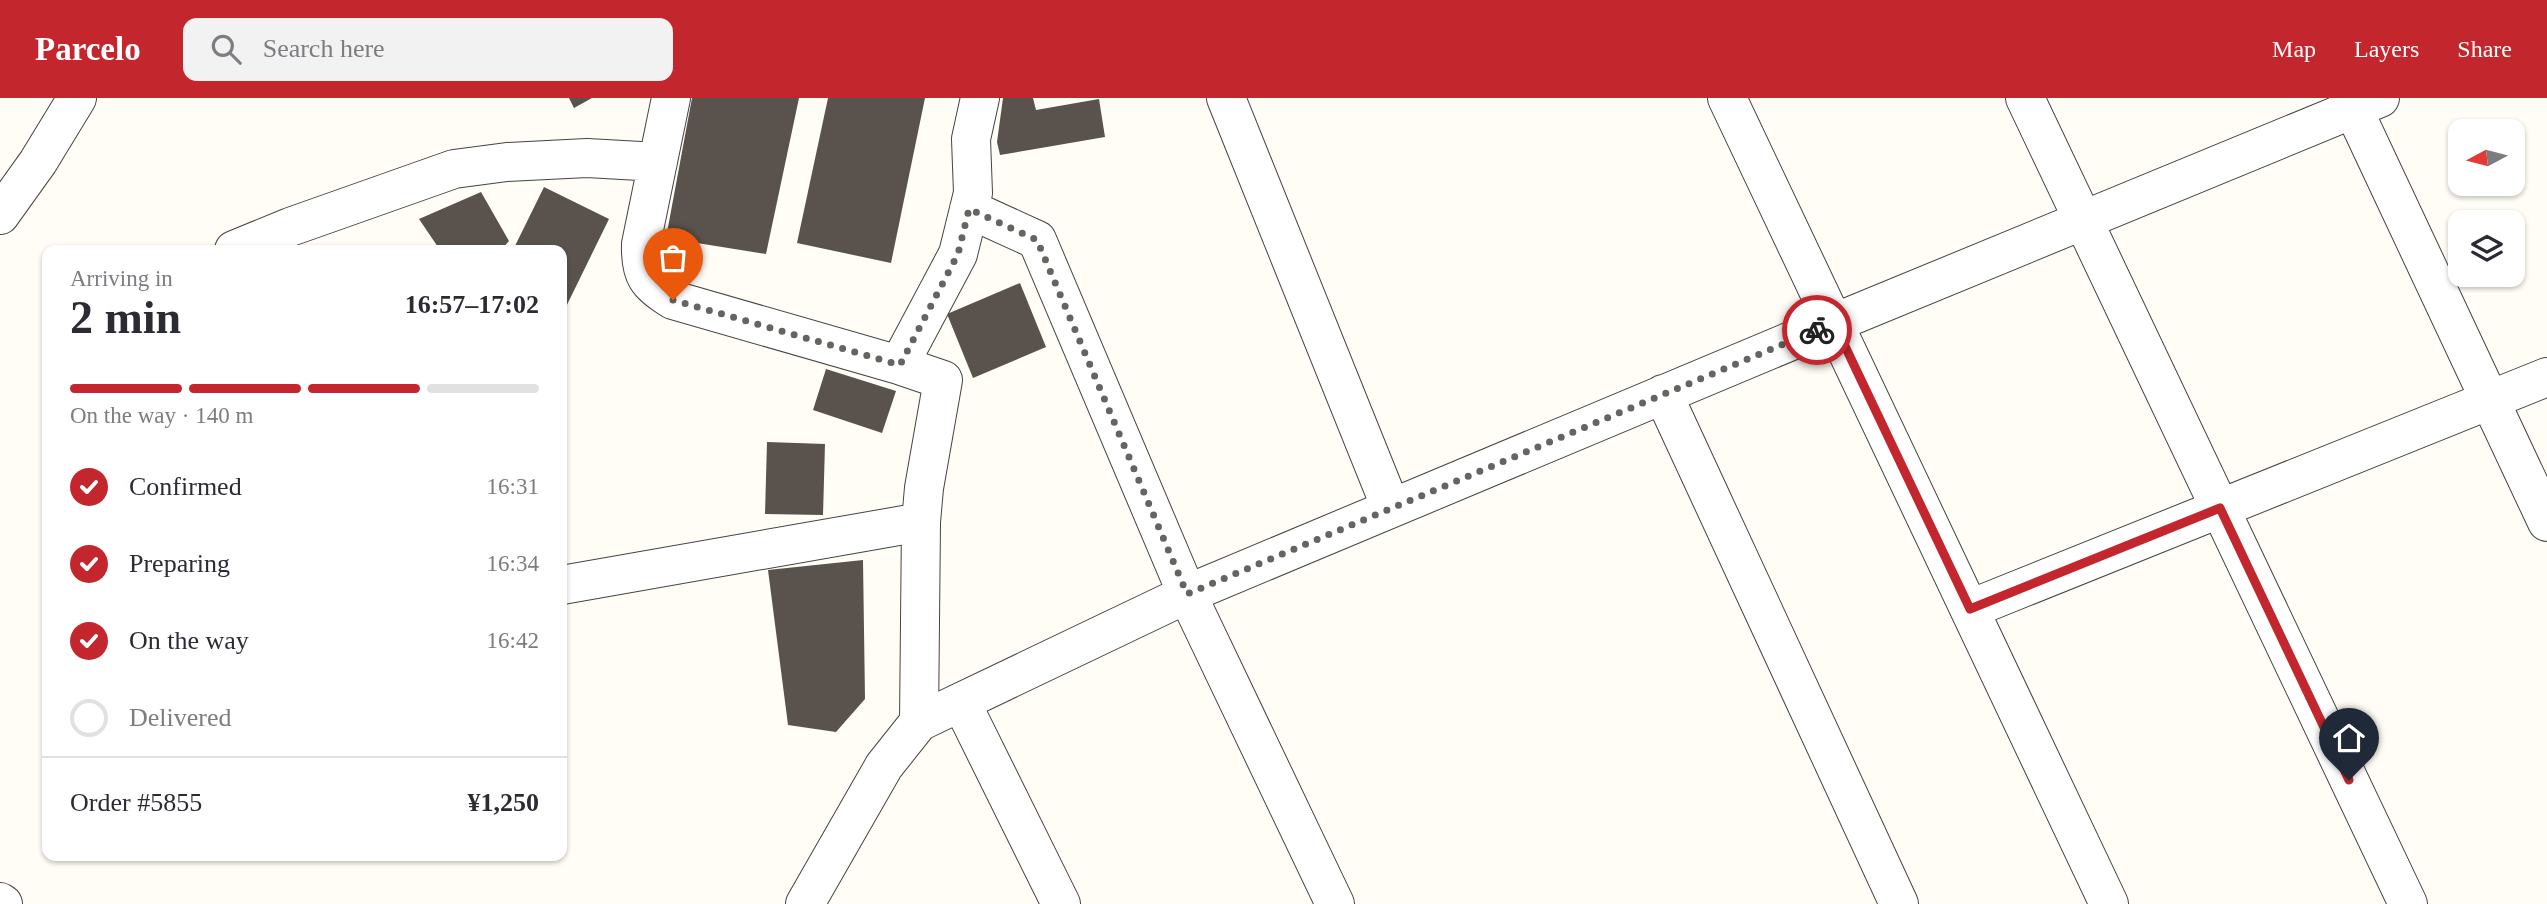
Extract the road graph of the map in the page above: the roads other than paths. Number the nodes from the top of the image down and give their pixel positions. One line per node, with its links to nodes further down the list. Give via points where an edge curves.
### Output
1 (77, 98): 10 (street)
2 (671, 98): 8 (street)
3 (980, 98): 9 (street, via 971,139 973,193)
4 (1226, 98): 18 (street)
5 (1727, 98): 13 (street)
6 (2025, 98): 11 (street)
7 (2360, 102): 11 (street); 17 (street)
8 (658, 162): 12 (street, via 587,158 454,169); 14 (street, via 641,244 645,276 656,289 673,300)
9 (969, 209): 14 (street, via 958,254); 23 (street, via 1037,240)
10 (0, 215)
11 (2084, 220): 13 (street); 19 (street)
12 (246, 245)
13 (1834, 323): 16 (street); 24 (street)
14 (900, 365): 20 (street, via 943,380)
15 (2547, 377): 17 (street)
16 (1664, 394): 18 (street); 30 (street)
17 (2490, 400): 19 (street); 21 (street)
18 (1391, 508): 23 (street)
19 (2220, 508): 24 (street); 32 (street)
20 (921, 522): 22 (street); 26 (street)
21 (2547, 522)
22 (567, 584)
23 (1187, 594): 25 (street); 29 (street)
24 (1970, 609): 31 (street)
25 (961, 702): 26 (street); 28 (street)
26 (919, 722): 27 (street, via 884,766)
27 (805, 904)
28 (1061, 904)
29 (1335, 904)
30 (1899, 904)
31 (2109, 904)
32 (2408, 904)

